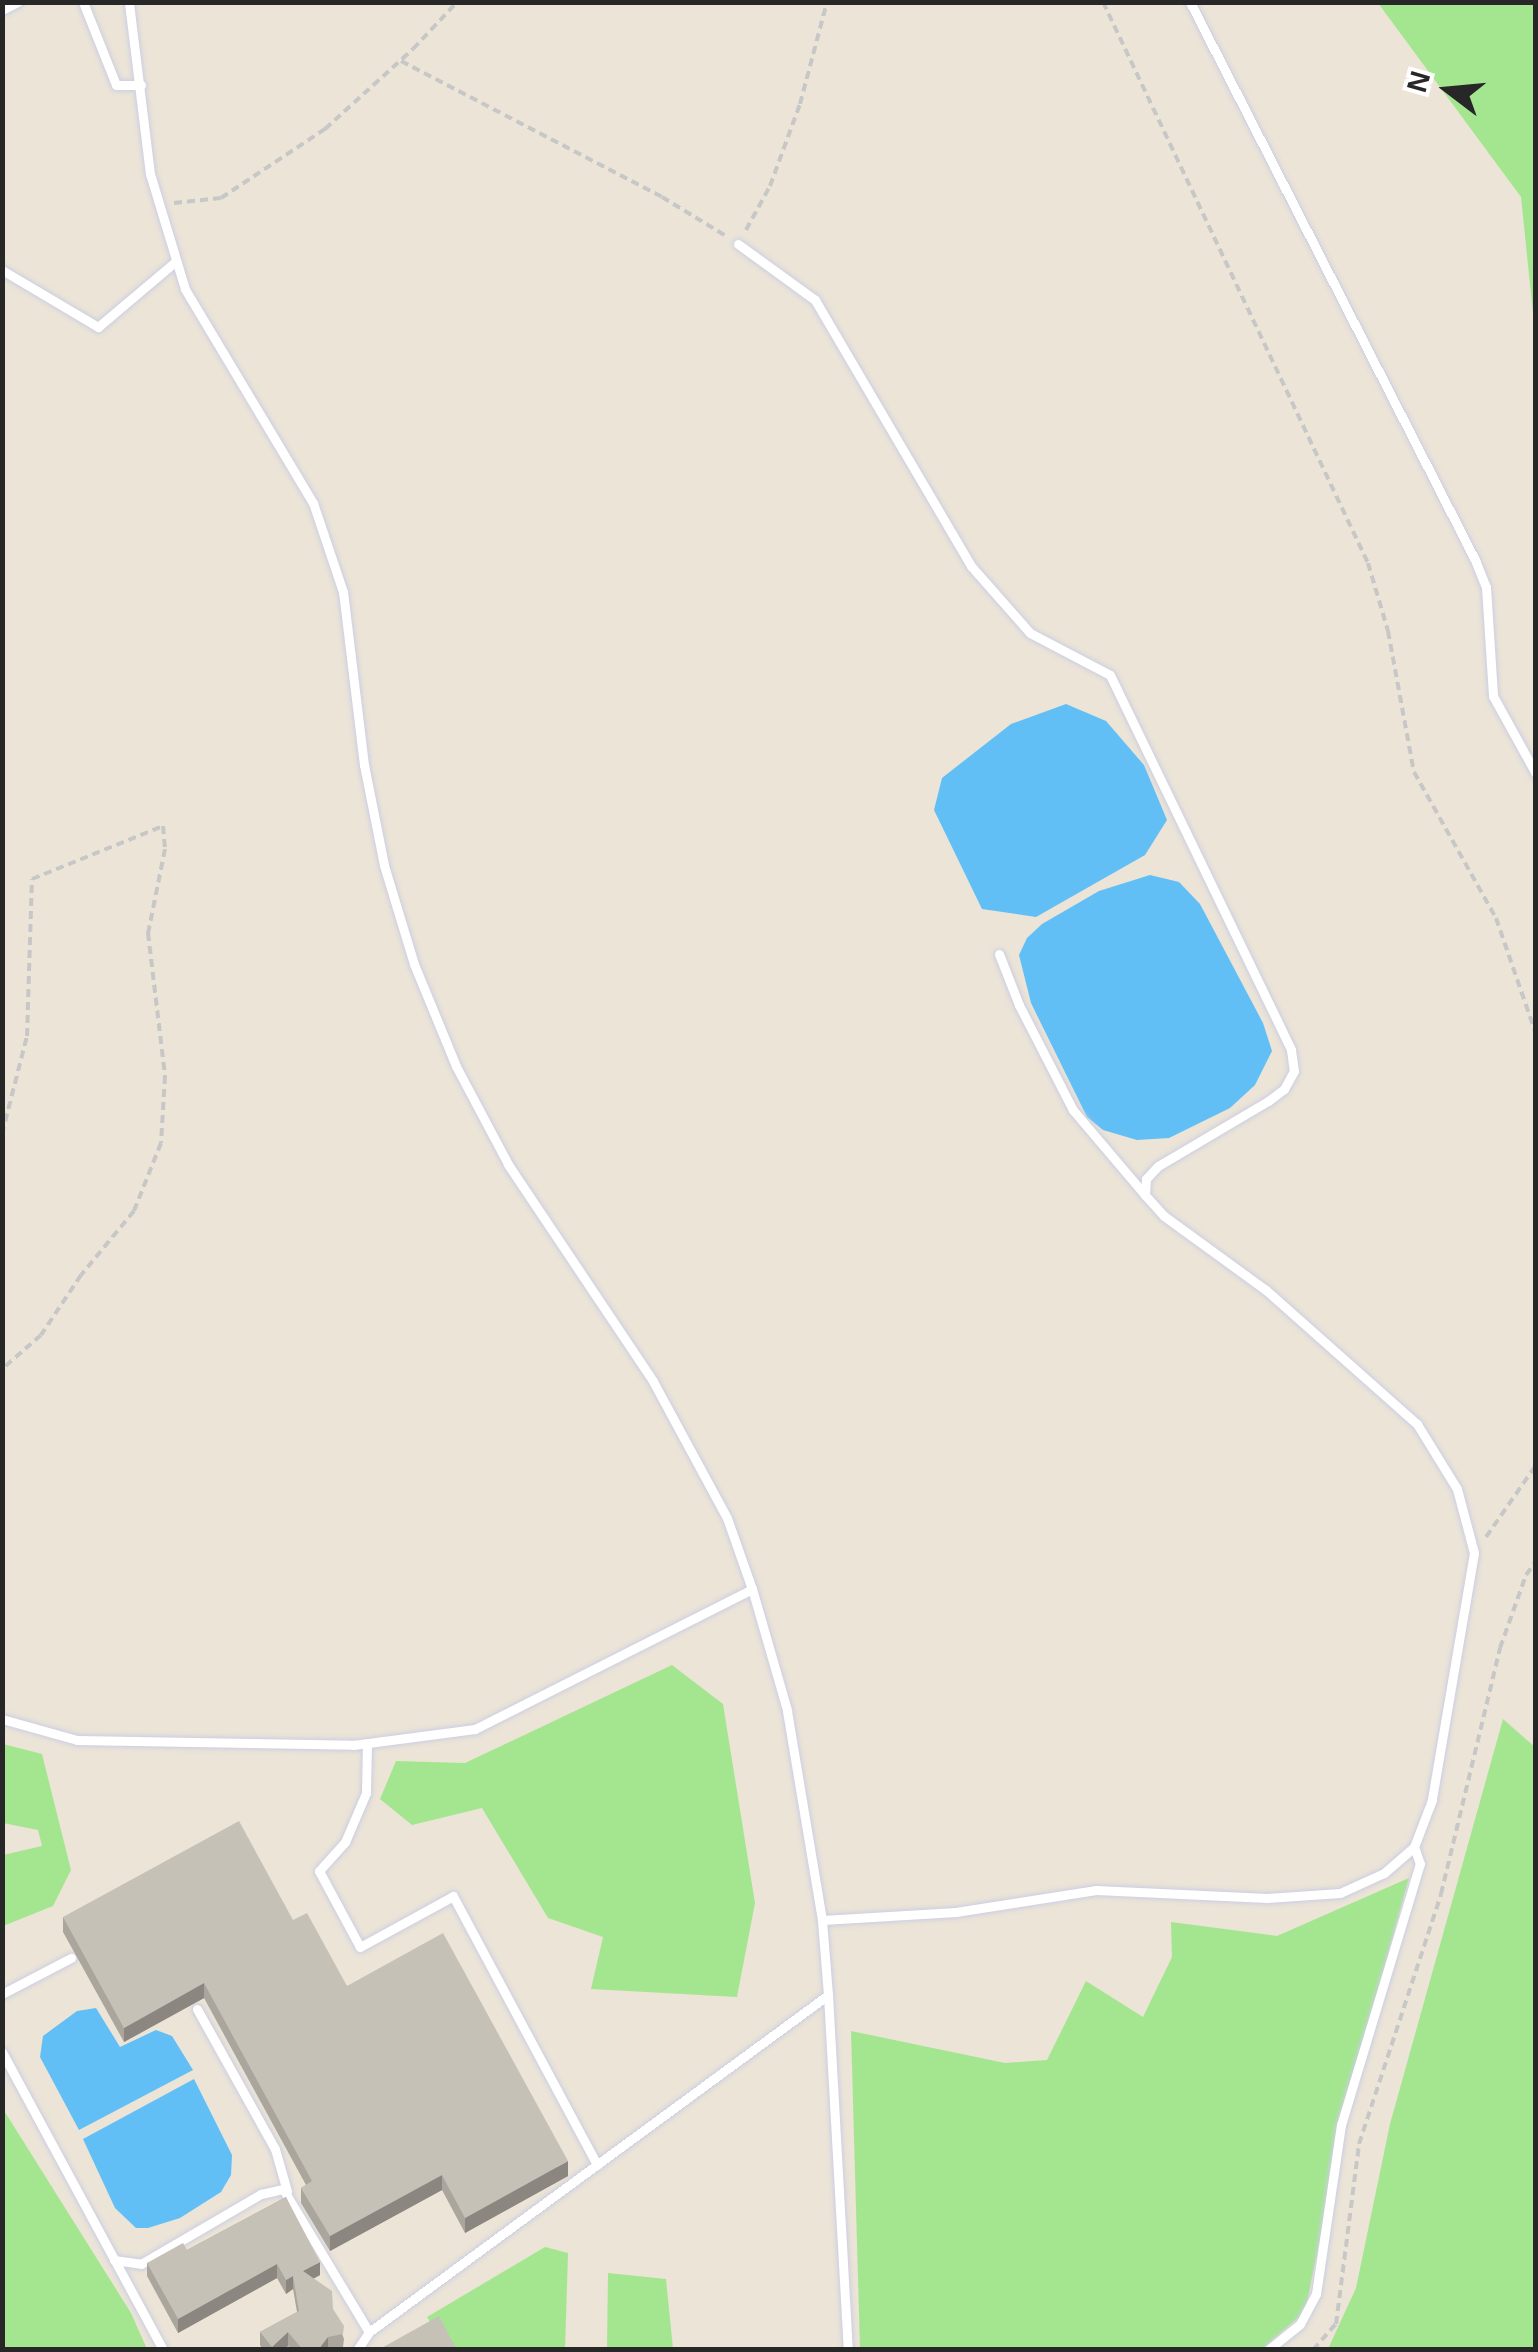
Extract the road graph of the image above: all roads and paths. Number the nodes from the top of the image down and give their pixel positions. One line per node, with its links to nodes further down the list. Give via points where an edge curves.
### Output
1 (18, 2): 8 (lane)
2 (82, 2): 10 (lane, via 116,85)
3 (129, 2): 10 (lane)
4 (457, 2): 9 (path)
5 (827, 2): 12 (path, via 770,186)
6 (1103, 2): 17 (path, via 1355,533 1388,631 1414,772 1496,918)
7 (1190, 2): 15 (lane, via 1476,560 1486,588 1494,696)
8 (2, 10)
9 (401, 61): 11 (path, via 325,130 222,198); 12 (path, via 662,197)
10 (141, 85): 11 (lane)
11 (159, 204): 13 (lane)
12 (738, 244): 19 (lane, via 815,300 971,566 1030,633 1110,675 1291,1050 1294,1072 1284,1089 1158,1166 1146,1179)
13 (176, 261): 14 (lane, via 98,327); 24 (lane, via 184,289 313,503 343,592 384,865 414,964 456,1066 508,1164 652,1381 727,1518)
14 (2, 270)
15 (1536, 774)
16 (999, 954): 19 (lane, via 1073,1110)
17 (1536, 1034)
18 (2, 1134): 20 (path, via 27,1036 32,879 163,826 165,849 148,933 165,1076 161,1143 134,1211 41,1335)
19 (1145, 1195): 22 (lane, via 1418,1424 1457,1489)
20 (2, 1369)
21 (1536, 1465): 22 (path)
22 (1474, 1554): 27 (lane, via 1432,1800)
23 (1536, 1561): 42 (path, via 1500,1648 1440,1894 1359,2144 1336,2324)
24 (752, 1590): 26 (lane, via 475,1730); 28 (lane, via 787,1710)
25 (2, 1719): 26 (lane, via 78,1740)
26 (367, 1744): 34 (lane, via 366,1793 346,1842 319,1872 360,1947 454,1896)
27 (1414, 1847): 28 (lane, via 1384,1872 1340,1893 1268,1898 1096,1890 956,1912); 41 (lane, via 1420,1864 1340,2124 1316,2294 1300,2324)
28 (822, 1920): 31 (lane)
29 (71, 1958): 30 (lane)
30 (2, 1994)
31 (828, 1994): 34 (lane); 40 (lane)
32 (197, 2009): 35 (lane, via 275,2149)
33 (2, 2052): 36 (lane)
34 (597, 2164): 37 (lane)
35 (287, 2191): 36 (lane, via 261,2194 141,2264); 37 (lane)
36 (114, 2260): 38 (lane)
37 (369, 2332): 39 (lane)
38 (163, 2350)
39 (357, 2350)
40 (848, 2350)
41 (1268, 2350)
42 (1314, 2350)

